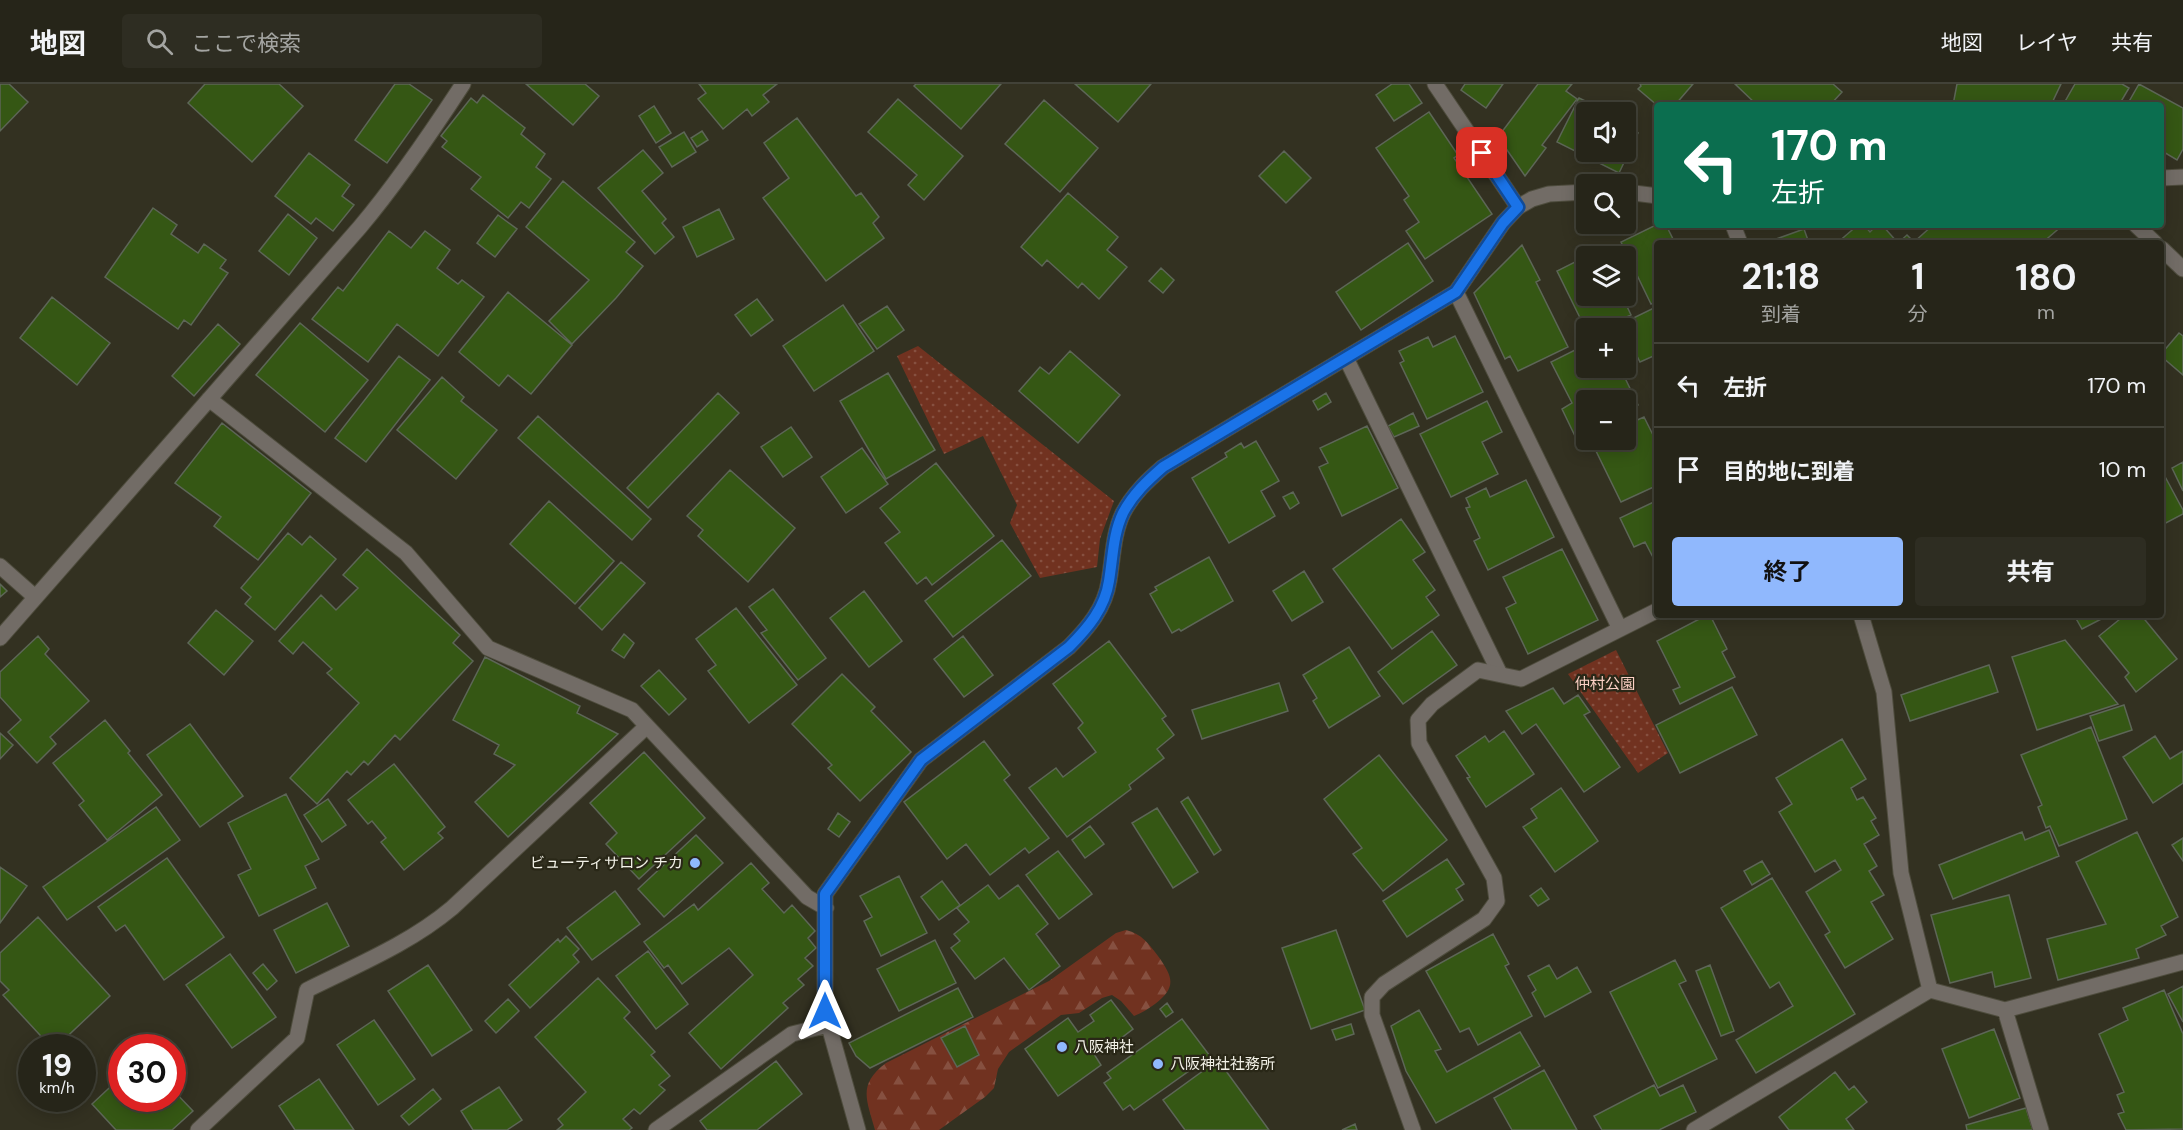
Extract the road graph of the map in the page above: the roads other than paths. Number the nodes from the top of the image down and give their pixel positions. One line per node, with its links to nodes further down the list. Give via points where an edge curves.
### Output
1 (463, 84): 15 (street, via 388,194)
2 (1435, 84): 8 (street)
3 (2183, 177): 4 (street)
4 (2164, 178)
5 (1576, 193): 8 (street, via 1549,194)
6 (1636, 193): 7 (street)
7 (1654, 196)
8 (1518, 207): 13 (street)
9 (2139, 228): 10 (street)
10 (2152, 240)
11 (2164, 251): 12 (street)
12 (2183, 269)
13 (1456, 292): 14 (street); 20 (street)
14 (1346, 358): 22 (street); 24 (street, via 1163,467 1140,487 1123,513 1113,542 1109,583 1088,629 921,760 825,894)
15 (209, 399): 17 (street); 23 (street, via 406,553 488,648 632,710)
16 (0, 566): 17 (street)
17 (35, 597): 21 (street)
18 (1654, 612): 20 (street)
19 (1862, 618): 26 (street, via 1884,692 1901,873)
20 (1620, 629): 22 (street, via 1521,679)
21 (0, 638)
22 (1500, 674): 32 (street, via 1478,670 1432,704 1418,720 1419,743 1494,878 1497,901 1484,919 1384,984 1372,997 1372,1015)
23 (647, 726): 24 (street, via 807,897); 29 (street, via 428,927 307,990 297,1038)
24 (825, 908): 28 (street)
25 (2183, 962): 27 (street)
26 (1930, 990): 27 (street); 33 (street)
27 (2005, 1010): 34 (street)
28 (828, 1025): 30 (street, via 792,1034); 31 (street)
29 (198, 1130)
30 (656, 1130)
31 (858, 1130)
32 (1413, 1130)
33 (1694, 1130)
34 (2041, 1130)

